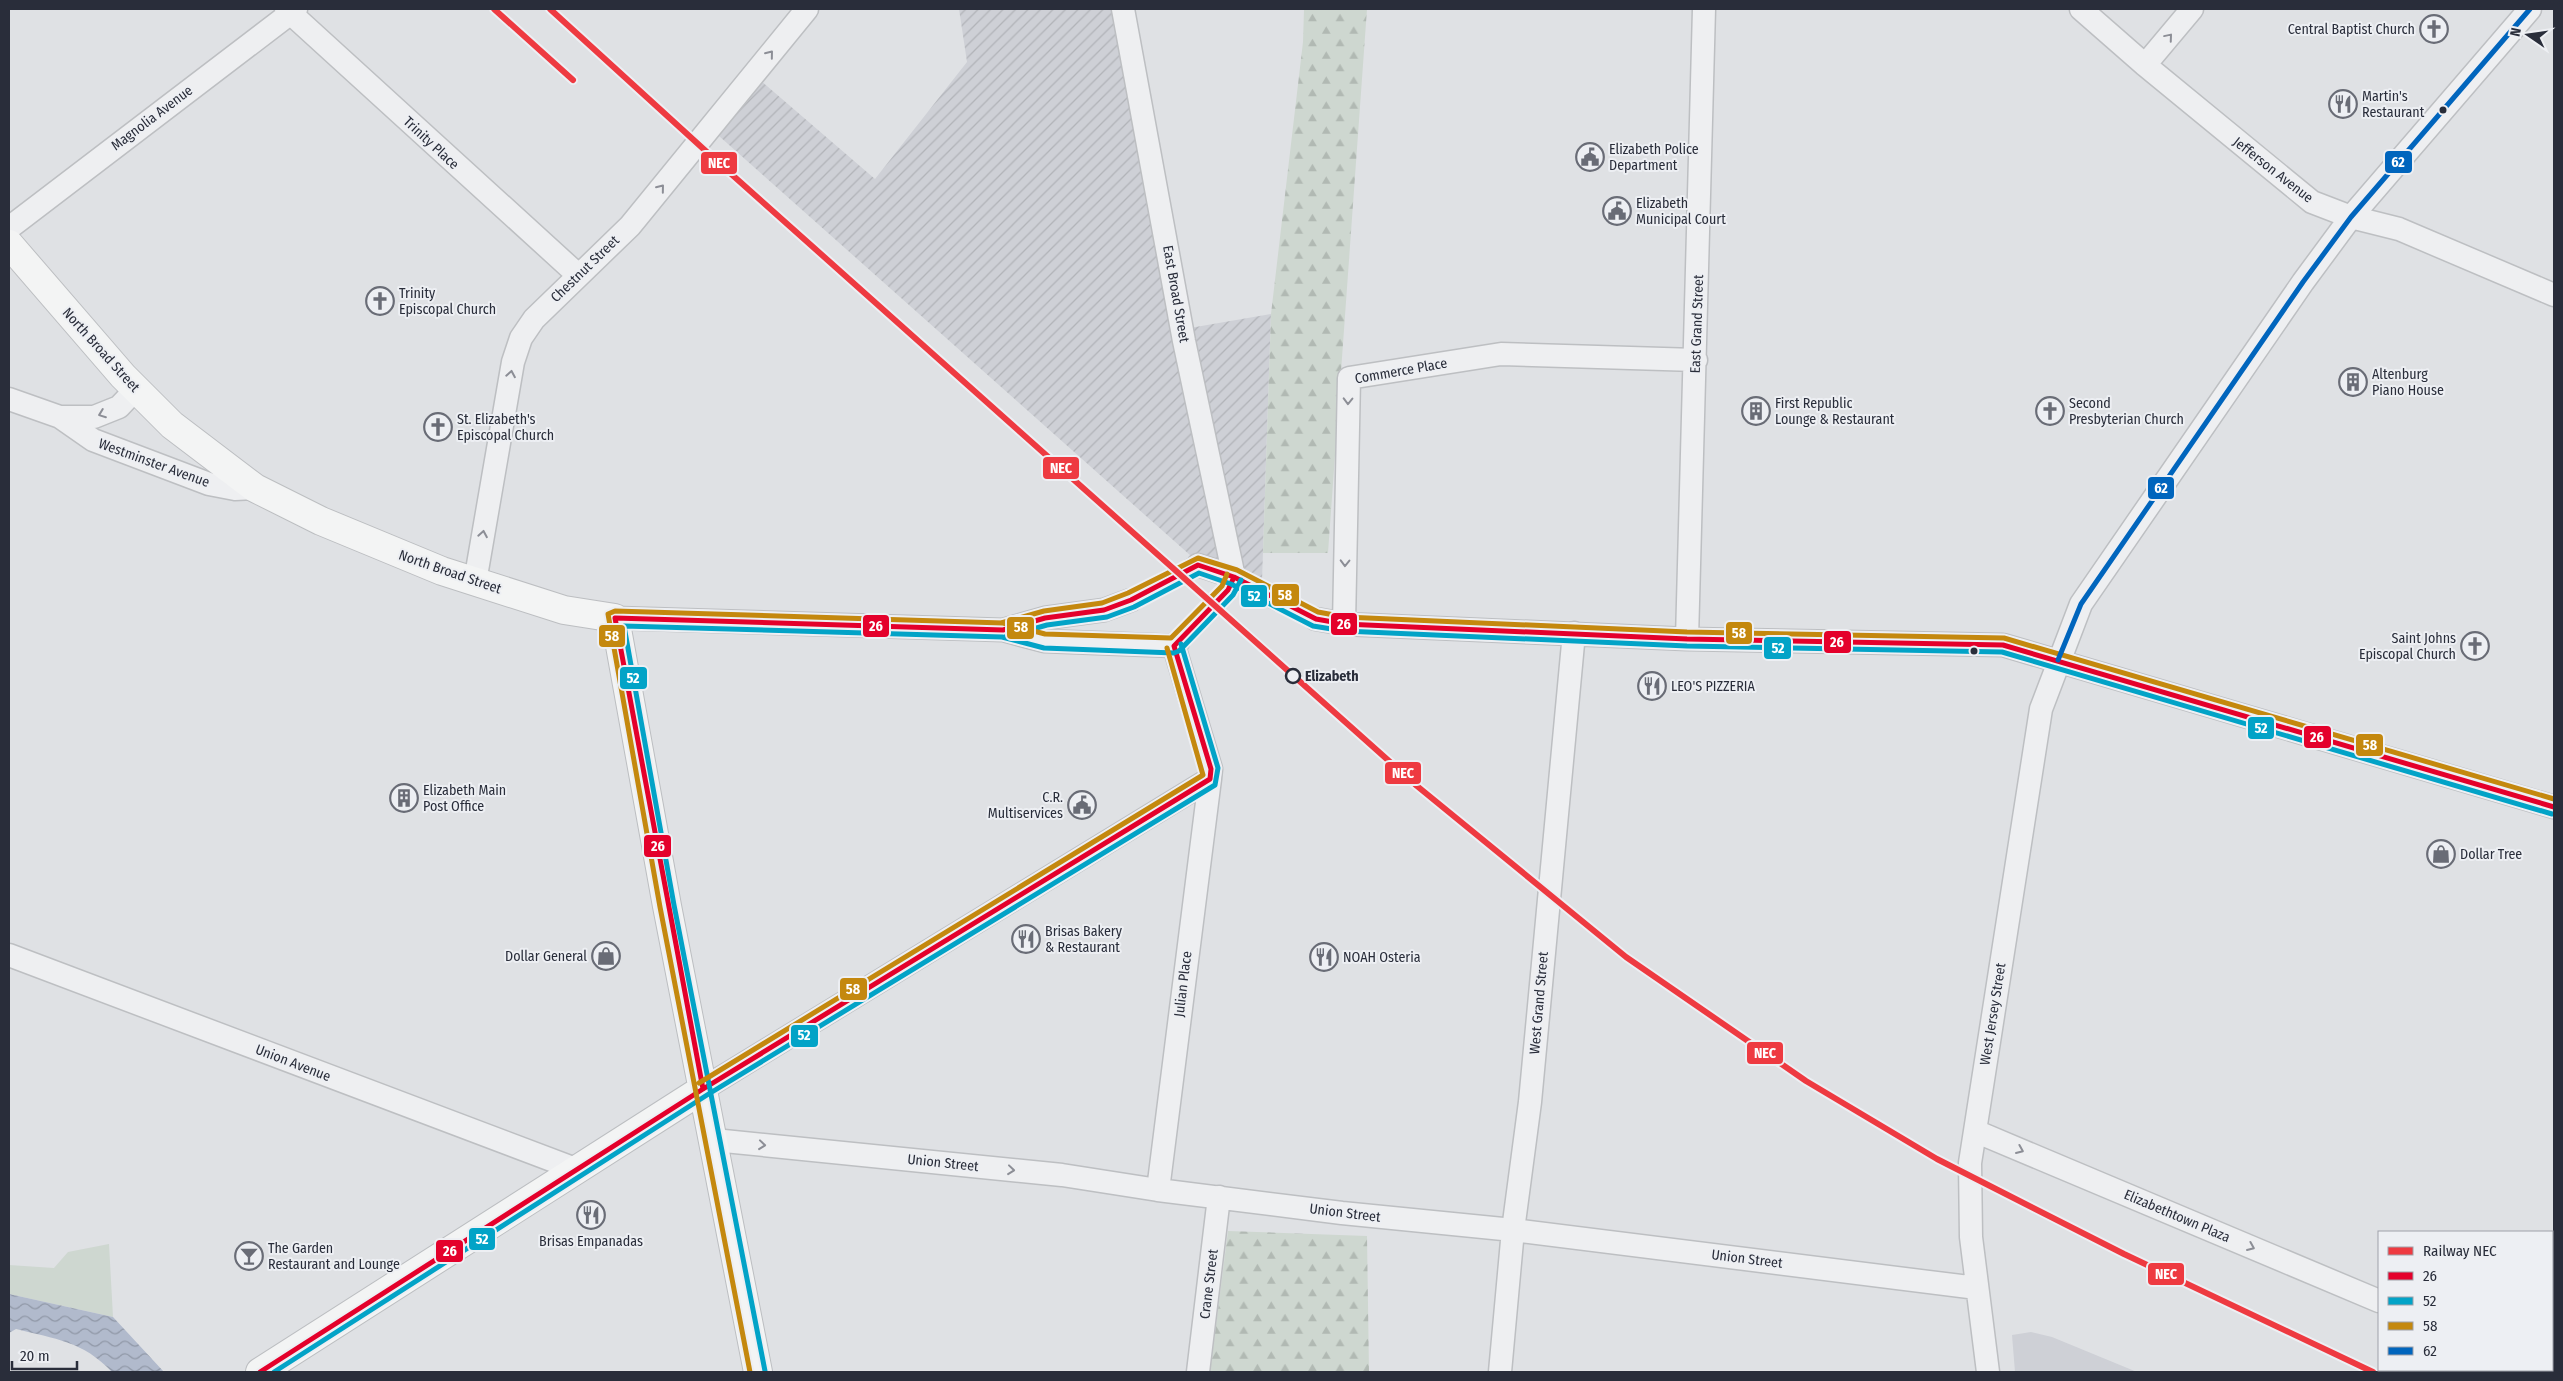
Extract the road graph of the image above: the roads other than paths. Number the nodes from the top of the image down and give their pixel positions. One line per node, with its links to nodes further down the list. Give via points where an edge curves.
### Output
1 (807, 9): 12 (street, Chestnut Street, one-way to 1, via 630,226)
2 (1123, 9): 21 (street, East Broad Street)
3 (1704, 9): 14 (street, East Grand Street)
4 (2081, 9): 8 (street, Jefferson Avenue)
5 (2192, 9): 8 (street, one-way to 5)
6 (2530, 9): 9 (street, West Jersey Street)
7 (291, 10): 10 (street, Magnolia Avenue); 12 (street, Trinity Place)
8 (2145, 65): 9 (street, Jefferson Avenue, via 2292,188 2312,202)
9 (2350, 218): 13 (street, Jefferson Avenue, via 2399,229); 31 (street, West Jersey Street, via 2081,604)
10 (9, 228)
11 (9, 244): 15 (main road, North Broad Street)
12 (578, 275): 20 (street, Chestnut Street, one-way to 12, via 513,362 520,338 534,319)
13 (2554, 295)
14 (1696, 360): 26 (street, Commerce Place, one-way to 26, via 1502,354 1349,378); 29 (street, East Grand Street)
15 (136, 389): 17 (street, Westminster Avenue, one-way to 17, via 119,407 94,417); 18 (main road, North Broad Street, via 172,425)
16 (9, 399): 17 (street, Westminster Avenue)
17 (60, 417): 18 (street, Westminster Avenue, via 93,440 209,484 235,489)
18 (255, 488): 20 (main road, North Broad Street, via 401,556)
19 (1198, 565): 21 (street)
20 (475, 582): 24 (main road, North Broad Street, via 564,610)
21 (1231, 584): 22 (street)
22 (1260, 592)
23 (1131, 600): 27 (street, North Broad Street, via 1104,610 1045,618)
24 (614, 618): 27 (street, North Broad Street); 35 (main road)
25 (1316, 619): 26 (street)
26 (1344, 624): 28 (street)
27 (1003, 630): 30 (street, North Broad Street, via 1044,641)
28 (1574, 633): 29 (street); 41 (street, West Grand Street, via 1530,1102)
29 (1688, 639): 31 (street, via 2003,645)
30 (1176, 644): 32 (street, Julian Place, via 1211,769)
31 (2058, 660): 33 (street); 36 (street, West Jersey Street, via 2041,709)
32 (1210, 778): 35 (street); 39 (street, Julian Place)
33 (2554, 807)
34 (9, 956): 38 (street, Union Avenue)
35 (703, 1089): 37 (main road); 38 (main road)
36 (1975, 1131): 42 (street, West Jersey Street, via 1970,1163 1971,1237); 43 (street, Elizabethtown Plaza, one-way to 43)
37 (714, 1140): 39 (street, Union Street, one-way to 39, via 1062,1175); 45 (main road)
38 (578, 1170): 44 (main road)
39 (1158, 1190): 40 (street, Union Street)
40 (1219, 1197): 41 (street, Union Street); 46 (street, Crane Street)
41 (1513, 1230): 42 (street, Union Street); 47 (street, West Grand Street)
42 (1976, 1288): 48 (street, West Jersey Street)
43 (2378, 1301)
44 (260, 1372)
45 (758, 1372)
46 (1198, 1372)
47 (1500, 1372)
48 (1988, 1372)

